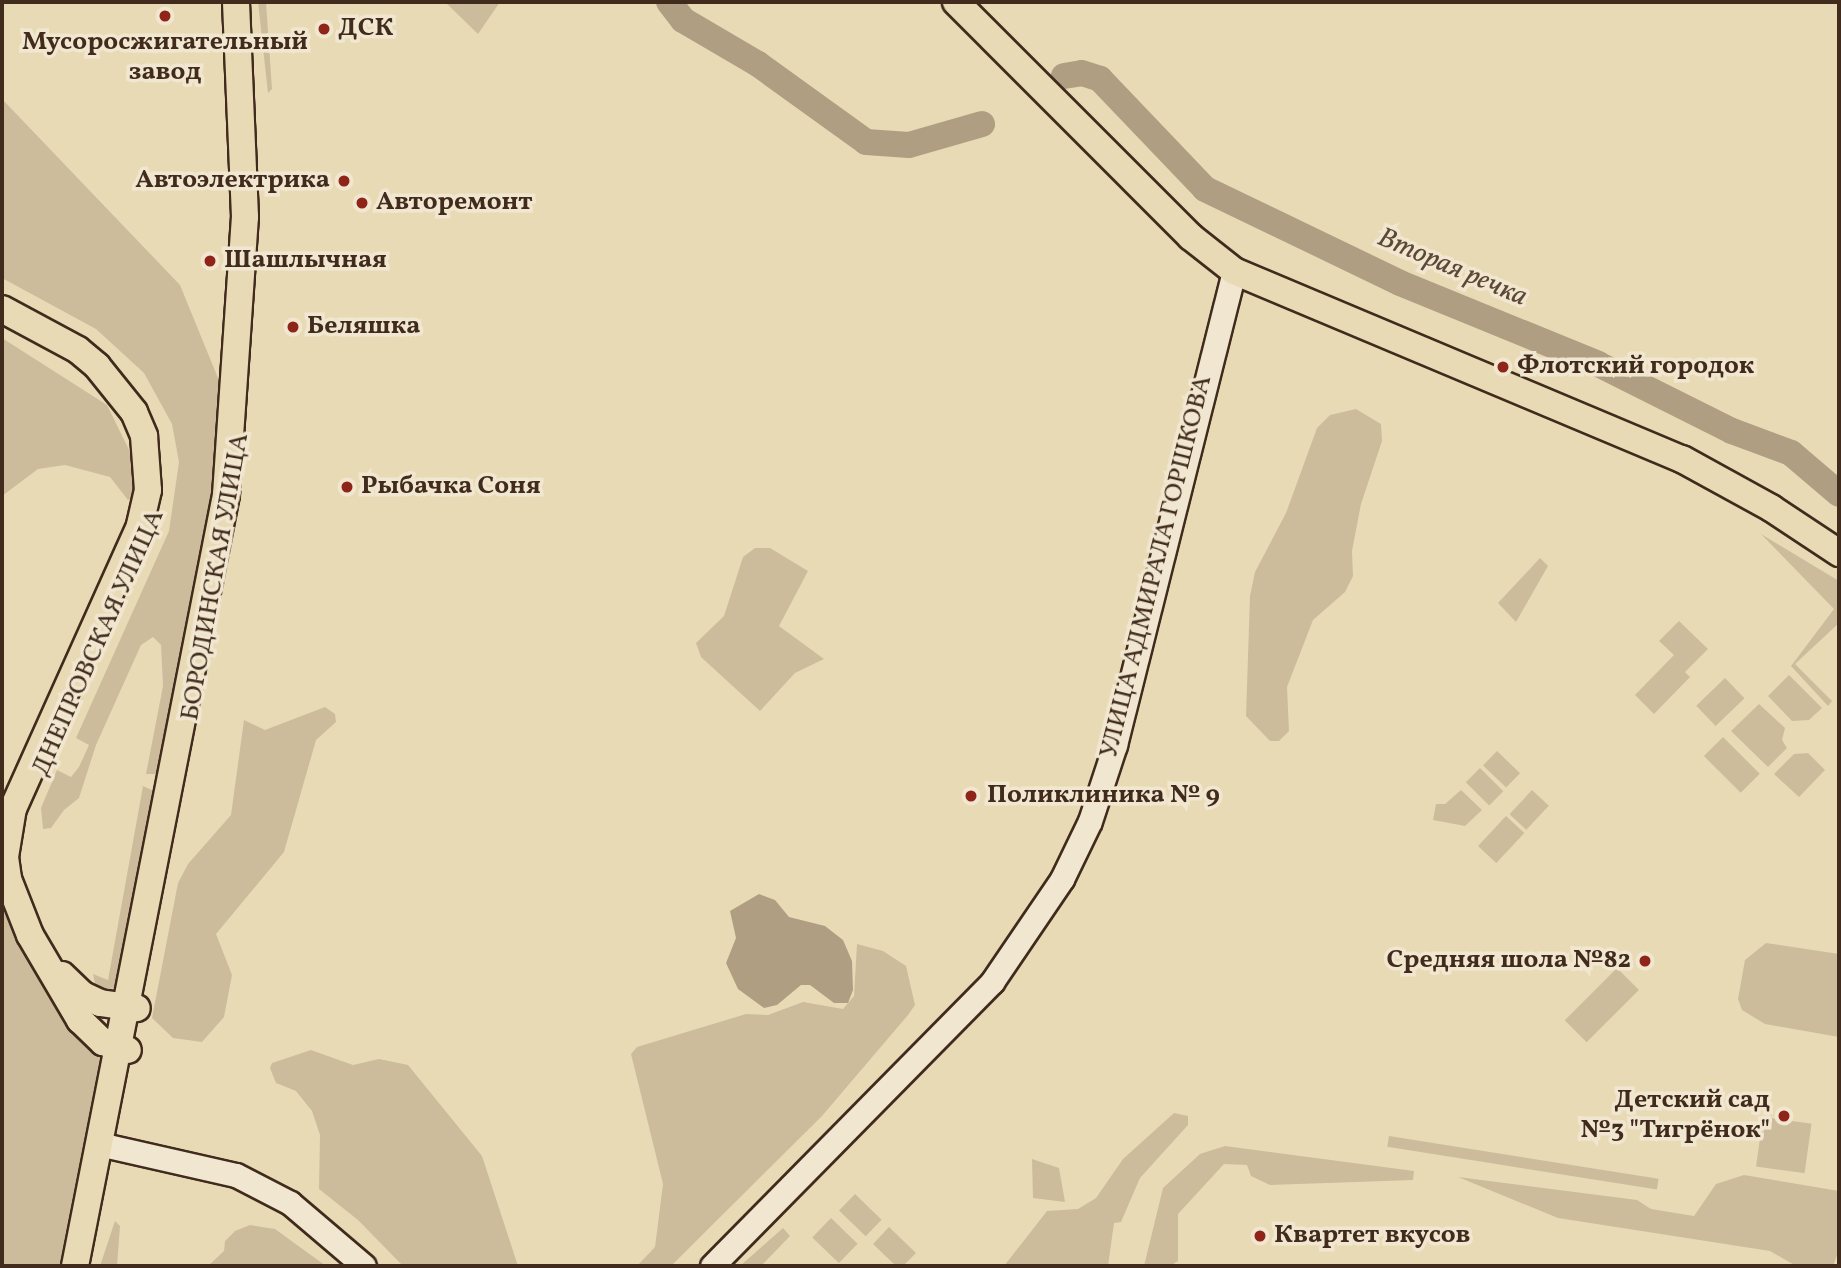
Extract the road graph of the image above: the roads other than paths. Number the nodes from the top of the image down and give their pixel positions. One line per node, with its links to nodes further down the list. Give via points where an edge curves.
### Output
1 (236, 2): 8 (main road, БОРОДИНСКАЯ УЛИЦА, via 244,217 226,495)
2 (245, 2): 8 (main road, БОРОДИНСКАЯ УЛИЦА, via 254,154 243,424 230,519)
3 (956, 2): 4 (main road, via 1191,237)
4 (1234, 271): 7 (main road, via 1682,459 1771,508); 14 (main road, УЛИЦА АДМИРАЛА ГОРШКОВА, via 1115,745 1090,821 1062,879 1036,924 992,982)
5 (2, 295): 8 (main road, ДНЕПРОВСКАЯ УЛИЦА, via 86,340 132,383 159,429 164,463 157,524 20,823 18,878 25,905 60,973 83,995)
6 (2, 309): 9 (main road, ДНЕПРОВСКАЯ УЛИЦА, via 78,350 97,366 134,412 146,449 148,490 141,526 13,808 6,838 8,879 36,950 90,1034)
7 (1839, 553)
8 (132, 1007): 9 (main road, БОРОДИНСКАЯ УЛИЦА)
9 (123, 1049): 10 (main road, БОРОДИНСКАЯ УЛИЦА)
10 (104, 1145): 11 (main road); 12 (main road); 13 (main road, via 236,1175 290,1203)
11 (75, 1266)
12 (86, 1266)
13 (364, 1266)
14 (712, 1266)

